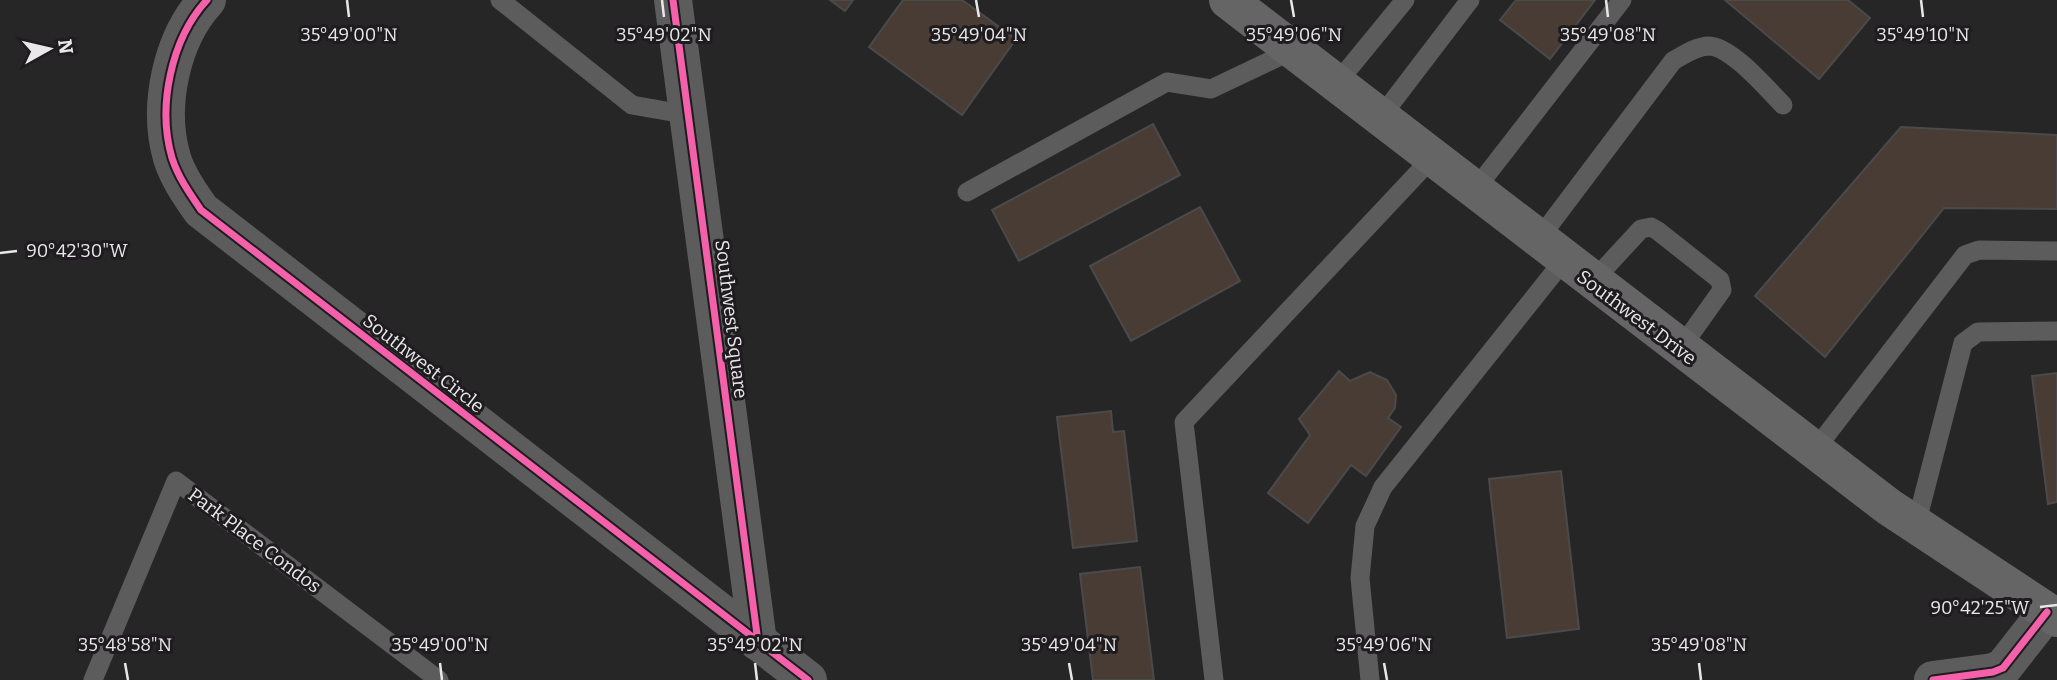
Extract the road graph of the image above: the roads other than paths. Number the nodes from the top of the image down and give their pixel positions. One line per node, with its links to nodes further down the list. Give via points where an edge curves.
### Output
1 (207, 0): 23 (street, Southwest Circle, via 174,55 166,105 172,158 201,210)
2 (500, 0): 11 (lane, via 632,106)
3 (673, 0): 11 (street, Southwest Square)
4 (1228, 0): 8 (main road, Southwest Drive)
5 (1405, 0): 9 (lane)
6 (1470, 0): 12 (lane)
7 (1622, 0): 14 (lane)
8 (1293, 50): 9 (main road, Southwest Drive); 15 (lane, via 1211,89 1167,82)
9 (1337, 83): 12 (main road, Southwest Drive)
10 (1783, 105): 17 (lane, via 1732,55 1710,46 1673,61)
11 (690, 115): 23 (street, Southwest Square)
12 (1380, 118): 13 (main road, Southwest Drive)
13 (1432, 158): 14 (main road, Southwest Drive); 27 (lane, via 1184,422)
14 (1474, 191): 17 (main road, Southwest Drive)
15 (967, 192)
16 (2057, 251): 20 (lane, via 1979,250 1965,254)
17 (1565, 261): 19 (main road, Southwest Drive); 19 (lane, via 1641,229 1658,231 1720,280 1722,290); 28 (lane, via 1379,497 1365,526 1360,578)
18 (2057, 331): 21 (lane, via 1978,331 1964,343)
19 (1680, 349): 20 (main road, Southwest Drive)
20 (1814, 451): 21 (main road, Southwest Drive)
21 (1916, 525): 22 (main road, Southwest Drive)
22 (2054, 610): 29 (street, via 2003,668)
23 (758, 642): 26 (street, Southwest Circle)
24 (93, 680): 25 (lane, Park Place Condos, via 176,481)
25 (439, 680)
26 (808, 680)
27 (1214, 680)
28 (1370, 680)
29 (1933, 680)

